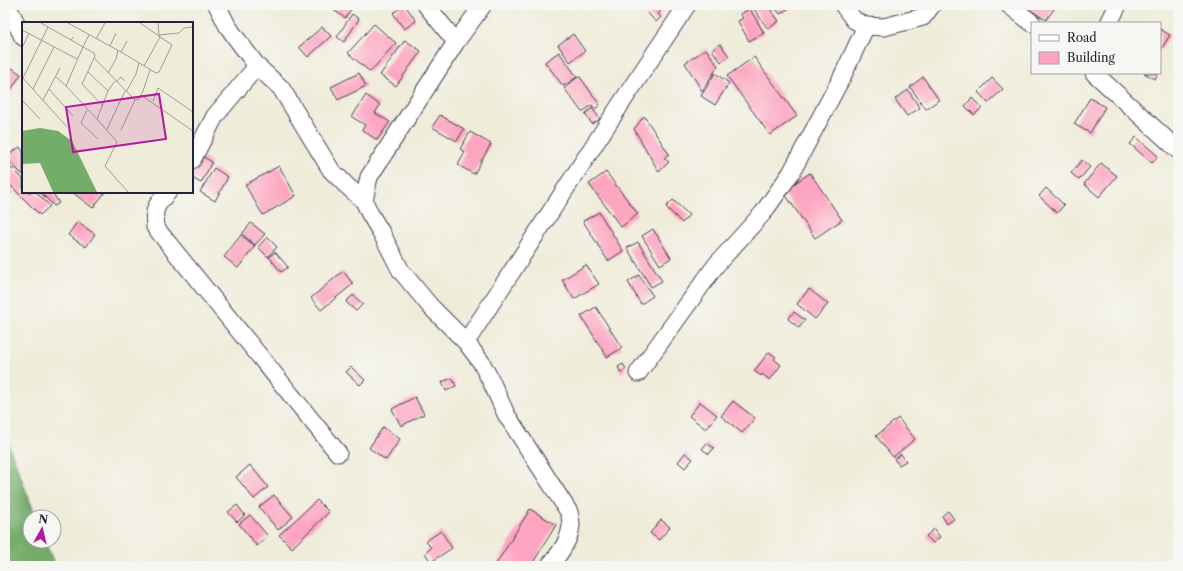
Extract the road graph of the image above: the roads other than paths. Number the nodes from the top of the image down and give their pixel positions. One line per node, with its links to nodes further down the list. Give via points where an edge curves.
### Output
1 (6, 5): 13 (street)
2 (217, 5): 15 (street, via 227,25)
3 (426, 5): 14 (street)
4 (484, 5): 14 (street)
5 (687, 5): 21 (street)
6 (843, 5): 12 (street, via 854,20)
7 (932, 5): 12 (street, via 923,17 884,27)
8 (1009, 5): 10 (street)
9 (1118, 5): 11 (street)
10 (1031, 22)
11 (1110, 22)
12 (866, 26): 22 (street, via 791,173 763,213 716,265)
13 (22, 35)
14 (456, 42): 20 (street, via 369,176)
15 (257, 66): 18 (street, via 215,116); 20 (street, via 281,88 331,170)
16 (1095, 74): 17 (street)
17 (1178, 150)
18 (193, 158)
19 (167, 193): 23 (street, via 159,202 154,214 155,227)
20 (364, 201): 21 (street, via 401,271 430,306)
21 (466, 342): 24 (street, via 481,362 506,414 569,512 571,524 568,539)
22 (638, 373)
23 (338, 453)
24 (549, 566)

